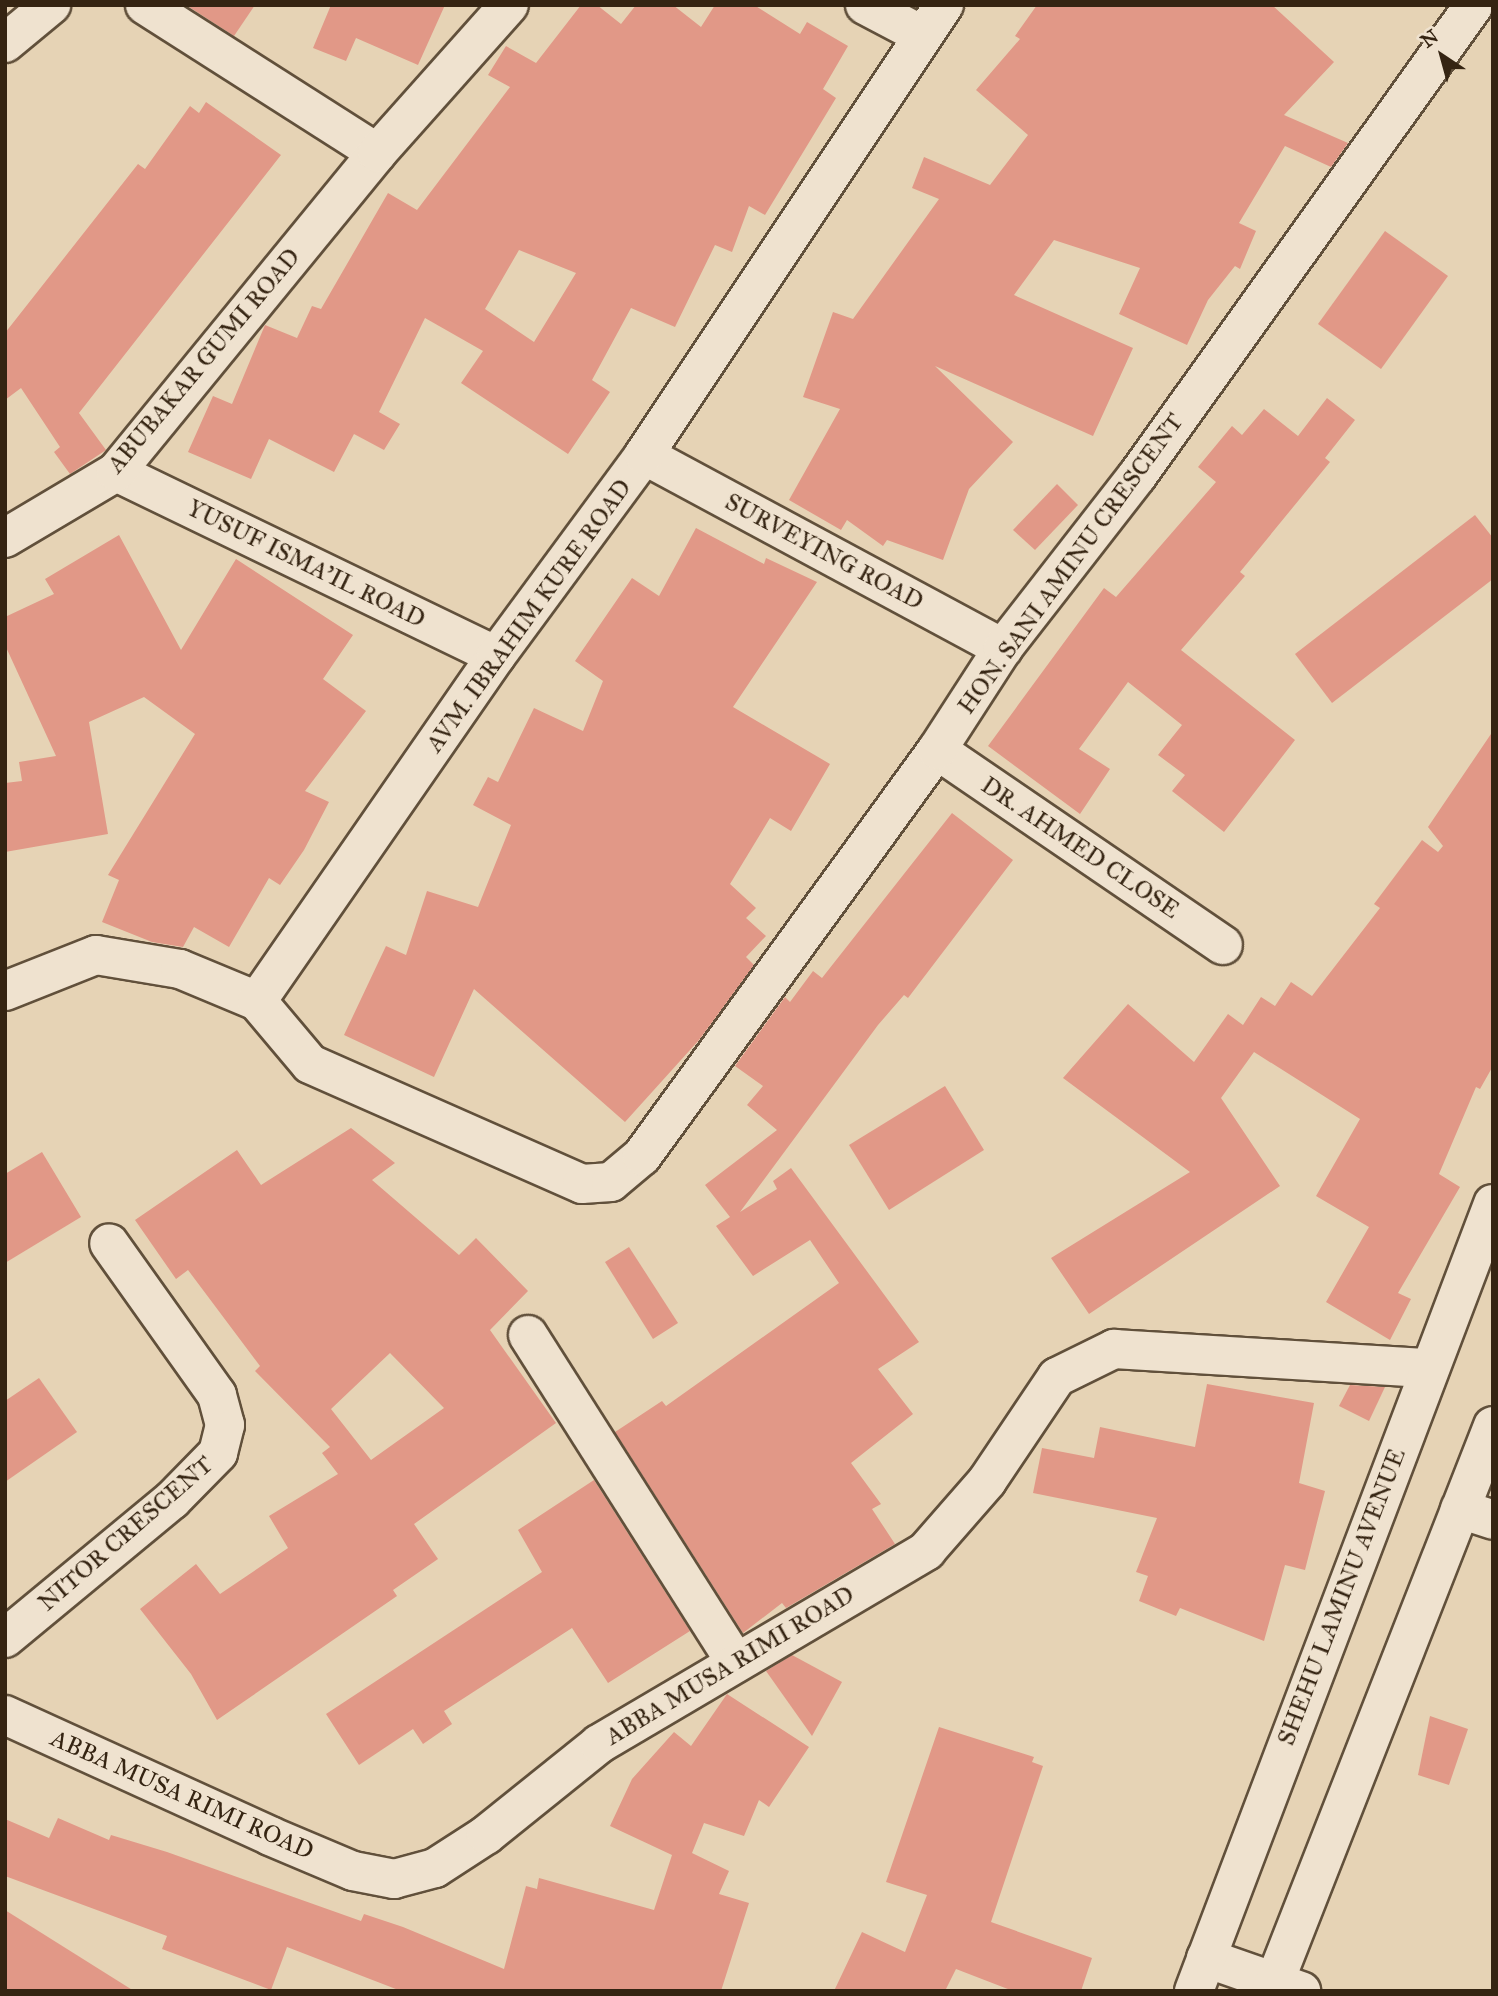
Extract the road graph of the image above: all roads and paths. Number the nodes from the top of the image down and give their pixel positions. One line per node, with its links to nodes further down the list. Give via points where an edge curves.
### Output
1 (51, 5): 7 (street)
2 (145, 5): 8 (street)
3 (509, 5): 8 (street, ABUBAKAR GUMI ROAD)
4 (865, 5): 6 (street)
5 (1474, 5): 12 (street, HON. SANI AMINU CRESCENT, via 1137,476)
6 (933, 20): 9 (street, AVM. IBRAHIM KURE ROAD)
7 (5, 43)
8 (377, 153): 10 (street, ABUBAKAR GUMI ROAD)
9 (644, 455): 12 (street, SURVEYING ROAD); 13 (street, AVM. IBRAHIM KURE ROAD)
10 (116, 472): 11 (street, ABUBAKAR GUMI ROAD); 13 (street, YUSUF ISMA'IL ROAD)
11 (5, 538)
12 (1003, 648): 14 (street, HON. SANI AMINU CRESCENT)
13 (496, 656): 17 (street, AVM. IBRAHIM KURE ROAD, via 279,976)
14 (937, 750): 15 (street, DR. AHMED CLOSE); 17 (street, HON. SANI AMINU CRESCENT, via 642,1156 611,1182 582,1184 310,1064)
15 (1223, 945)
16 (5, 991): 17 (street, via 96,955 180,969)
17 (257, 1001)
18 (1493, 1204): 21 (street, SHEHU LAMINU AVENUE)
19 (109, 1243): 24 (street, NITOR CRESCENT, via 217,1395 225,1425 218,1453 172,1500)
20 (528, 1335): 25 (street)
21 (1428, 1368): 25 (street, ABBA MUSA RIMI ROAD, via 1114,1349 1058,1377 987,1481 926,1551); 27 (street, SHEHU LAMINU AVENUE)
22 (1493, 1426): 23 (street)
23 (1476, 1514): 28 (street)
24 (5, 1638)
25 (735, 1661): 26 (street, ABBA MUSA RIMI ROAD, via 599,1744 486,1835 435,1868 394,1880 353,1871 270,1836)
26 (5, 1715)
27 (1200, 1974): 28 (street)
28 (1282, 1988)

